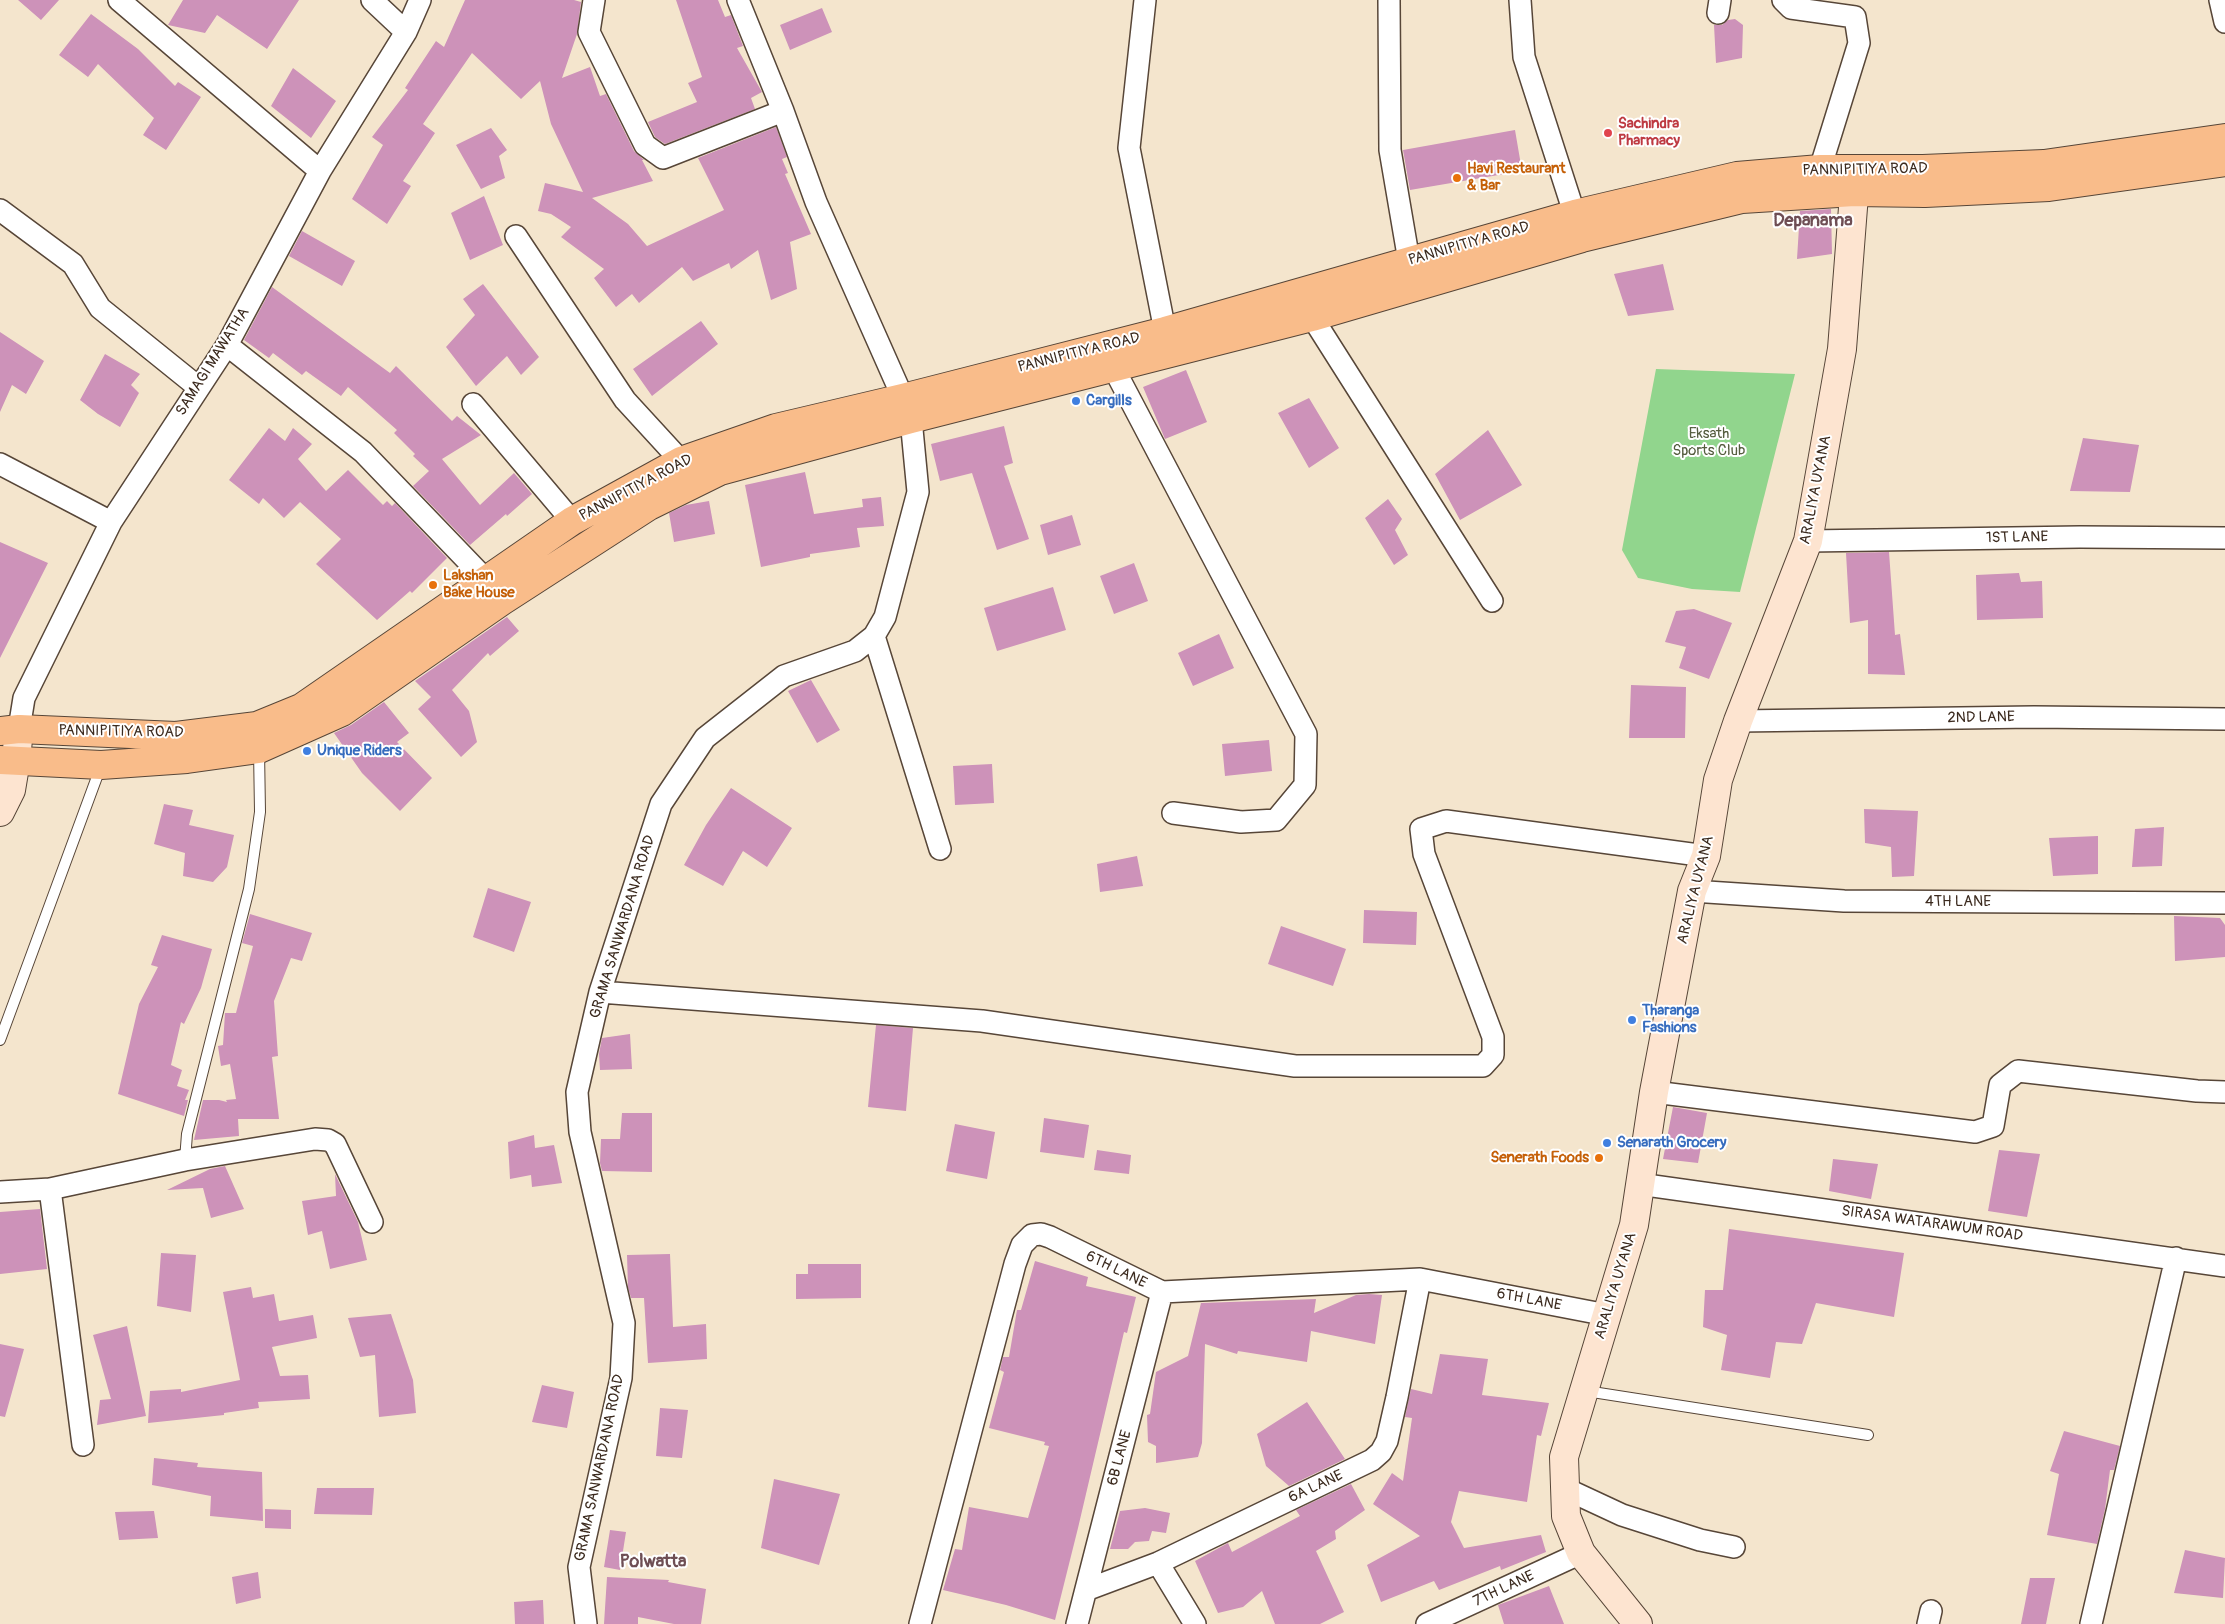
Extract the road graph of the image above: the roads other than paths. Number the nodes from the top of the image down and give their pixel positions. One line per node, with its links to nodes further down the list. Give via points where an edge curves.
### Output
1 (119, 0): 17 (street)
2 (372, 0): 12 (street)
3 (420, 0): 12 (street, SAMAGI MAWATHA)
4 (594, 0): 13 (street, via 589,32 645,145 663,158)
5 (738, 0): 13 (street, GRAMA SANWARDANA ROAD)
6 (1145, 0): 24 (street, via 1129,148)
7 (1389, 0): 22 (street, via 1390,150)
8 (1520, 0): 20 (street, via 1524,57)
9 (1783, 0): 16 (street, via 1791,8 1854,17 1859,43)
10 (2220, 0): 11 (street)
11 (2225, 22)
12 (406, 32): 17 (street, SAMAGI MAWATHA)
13 (784, 111): 29 (street, GRAMA SANWARDANA ROAD, via 816,202)
14 (2225, 138): 18 (main road, PANNIPITIYA ROAD, via 2044,164 1923,169)
15 (2225, 162): 18 (main road, PANNIPITIYA ROAD, via 2049,187 1925,193)
16 (1820, 169): 18 (main road, PANNIPITIYA ROAD); 20 (main road, PANNIPITIYA ROAD, via 1737,176)
17 (320, 171): 25 (street, SAMAGI MAWATHA)
18 (1855, 180): 20 (main road, PANNIPITIYA ROAD); 35 (street, ARALIYA UYANA, via 1842,349)
19 (0, 210): 27 (street, via 73,264 100,308)
20 (1579, 226): 22 (main road, PANNIPITIYA ROAD); 23 (main road, PANNIPITIYA ROAD)
21 (516, 236): 30 (street, via 625,400)
22 (1409, 261): 24 (main road, PANNIPITIYA ROAD)
23 (1312, 317): 26 (main road, PANNIPITIYA ROAD); 37 (street)
24 (1165, 330): 29 (main road, PANNIPITIYA ROAD)
25 (227, 345): 27 (street, SAMAGI MAWATHA); 36 (street, via 363,452)
26 (1113, 367): 29 (main road, PANNIPITIYA ROAD); 46 (street, via 1306,734 1306,785 1276,820 1241,822)
27 (198, 388): 32 (street, SAMAGI MAWATHA)
28 (473, 404): 33 (street)
29 (907, 408): 30 (main road, PANNIPITIYA ROAD, via 776,428); 38 (street, GRAMA SANWARDANA ROAD, via 918,492 885,616); 42 (main road, PANNIPITIYA ROAD, via 720,471 649,506 502,601 342,712)
30 (681, 461): 33 (main road, PANNIPITIYA ROAD)
31 (0, 464): 32 (street)
32 (111, 522): 41 (street, SAMAGI MAWATHA)
33 (572, 522): 36 (main road, PANNIPITIYA ROAD)
34 (2225, 538): 35 (street, 1ST LANE)
35 (1808, 541): 40 (street, ARALIYA UYANA)
36 (487, 581): 41 (main road, PANNIPITIYA ROAD, via 301,708 257,726 176,736)
37 (1492, 601)
38 (874, 636): 47 (street); 51 (street, GRAMA SANWARDANA ROAD, via 855,651 784,676 705,738 661,804)
39 (2225, 719): 40 (street, 2ND LANE, via 2034,717)
40 (1738, 721): 48 (street, ARALIYA UYANA, via 1718,780)
41 (10, 730): 43 (street)
42 (259, 749): 44 (main road, PANNIPITIYA ROAD, via 186,759); 55 (lane, via 260,812 249,889 187,1134)
43 (8, 760): 44 (main road, PANNIPITIYA ROAD); 45 (street, via 11,790)
44 (101, 765): 52 (lane)
45 (0, 812)
46 (1173, 813)
47 (940, 849)
48 (1706, 856): 49 (street, ARALIYA UYANA); 51 (street, via 1446,821 1421,829 1424,854 1493,1037 1493,1055 1483,1066 1294,1066 982,1021)
49 (1692, 891): 50 (street, 4TH LANE, via 1844,901); 53 (street, ARALIYA UYANA)
50 (2225, 904)
51 (600, 992): 73 (street, GRAMA SANWARDANA ROAD, via 577,1092 580,1132 624,1323 621,1378 579,1567)
52 (0, 1040)
53 (1654, 1092): 54 (street, via 1975,1132 1993,1126 2000,1085 2018,1071 2197,1092); 56 (street, ARALIYA UYANA)
54 (2225, 1092)
55 (185, 1160): 57 (street); 59 (street, via 328,1140 335,1144)
56 (1639, 1184): 60 (street, SIRASA WATARAWUM ROAD); 64 (street, ARALIYA UYANA, via 1634,1225)
57 (50, 1188): 58 (street); 67 (street)
58 (0, 1192)
59 (372, 1222)
60 (2176, 1258): 61 (street, SIRASA WATARAWUM ROAD); 79 (street)
61 (2225, 1266)
62 (1420, 1280): 63 (street, 6TH LANE); 64 (street, 6TH LANE); 71 (street, 6A LANE, via 1397,1397 1381,1452 1372,1460)
63 (1162, 1292): 72 (street, 6B LANE); 74 (street, 6TH LANE, via 1041,1234 1032,1234 1022,1245)
64 (1608, 1315): 65 (street, ARALIYA UYANA)
65 (1584, 1391): 66 (lane); 68 (street, ARALIYA UYANA, via 1564,1457)
66 (1868, 1435)
67 (83, 1445)
68 (1564, 1488): 69 (street, via 1622,1515 1700,1540); 70 (street, ARALIYA UYANA, via 1566,1516)
69 (1734, 1547)
70 (1580, 1553): 77 (street, 7TH LANE); 78 (street, ARALIYA UYANA)
71 (1158, 1563): 72 (street, 6A LANE); 76 (street)
72 (1086, 1590): 75 (street, 6B LANE)
73 (586, 1624)
74 (920, 1624)
75 (1077, 1624)
76 (1195, 1624)
77 (1427, 1624)
78 (1638, 1624)
79 (2091, 1624)

